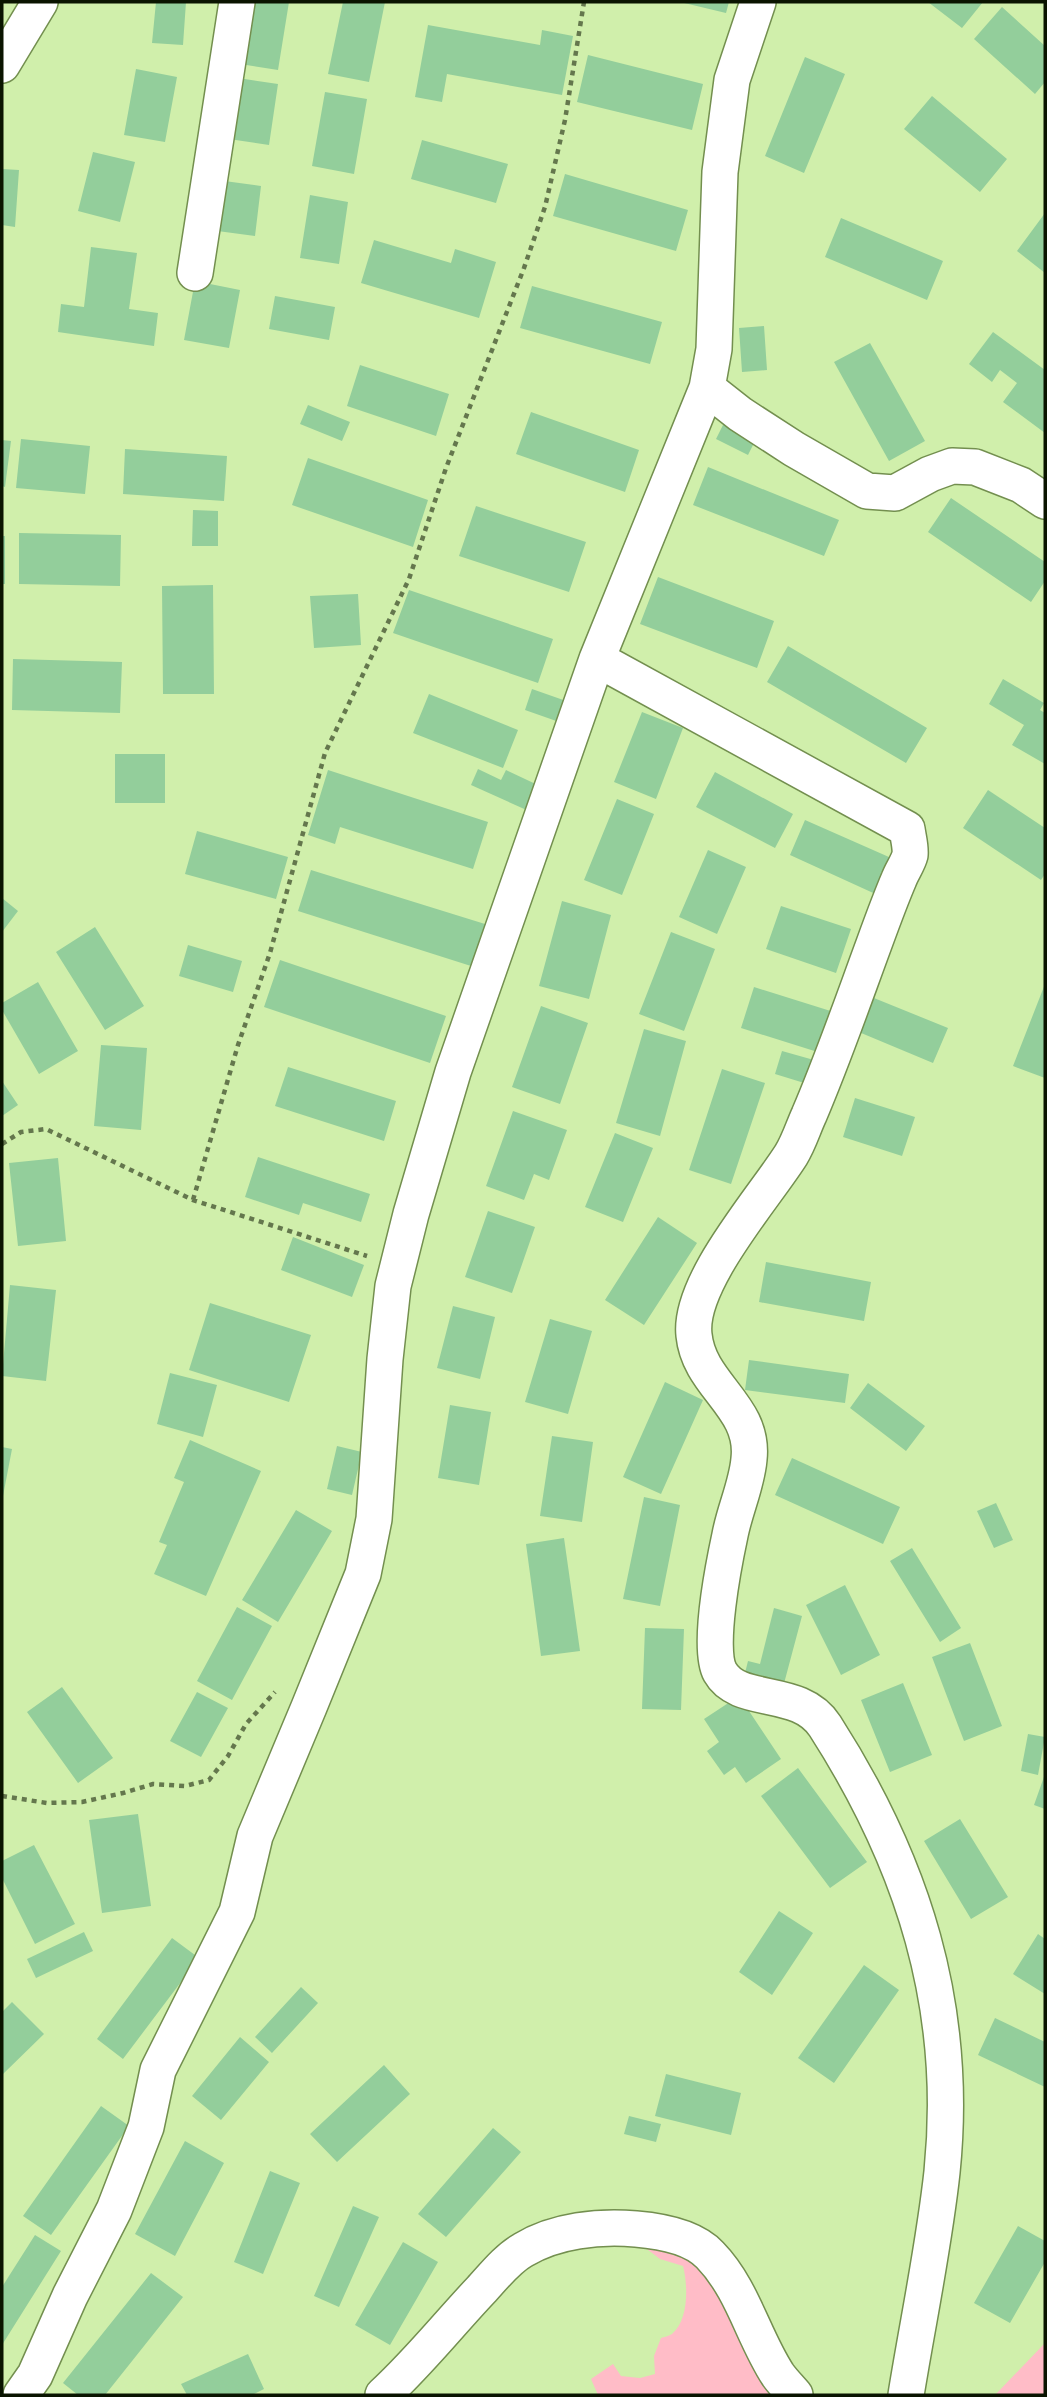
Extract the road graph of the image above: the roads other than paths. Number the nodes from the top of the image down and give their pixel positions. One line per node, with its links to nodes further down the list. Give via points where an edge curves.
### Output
1 (40, 2): 4 (street)
2 (237, 2): 5 (street)
3 (758, 2): 6 (street, via 732,80 720,172 714,349)
4 (2, 65)
5 (195, 273)
6 (707, 388): 7 (street, via 794,449 867,491 895,493 952,466 975,467); 8 (street)
7 (1045, 500)
8 (597, 659): 9 (street, via 453,1072 411,1214 394,1286 374,1518 363,1574 254,1836 237,1912 158,2070 146,2127 114,2210 35,2375); 12 (street, via 907,829 911,853 828,1072 794,1152 707,1278 695,1309 694,1338 709,1374 744,1420 750,1440 717,1611 718,1670 728,1682 749,1692 797,1702 817,1714 893,1853 913,1903 935,1983 944,2053 943,2159)
9 (21, 2395)
10 (383, 2395): 11 (street, via 522,2250 583,2230 616,2228 682,2238 708,2253 729,2277 778,2375)
11 (795, 2395)
12 (906, 2395)

